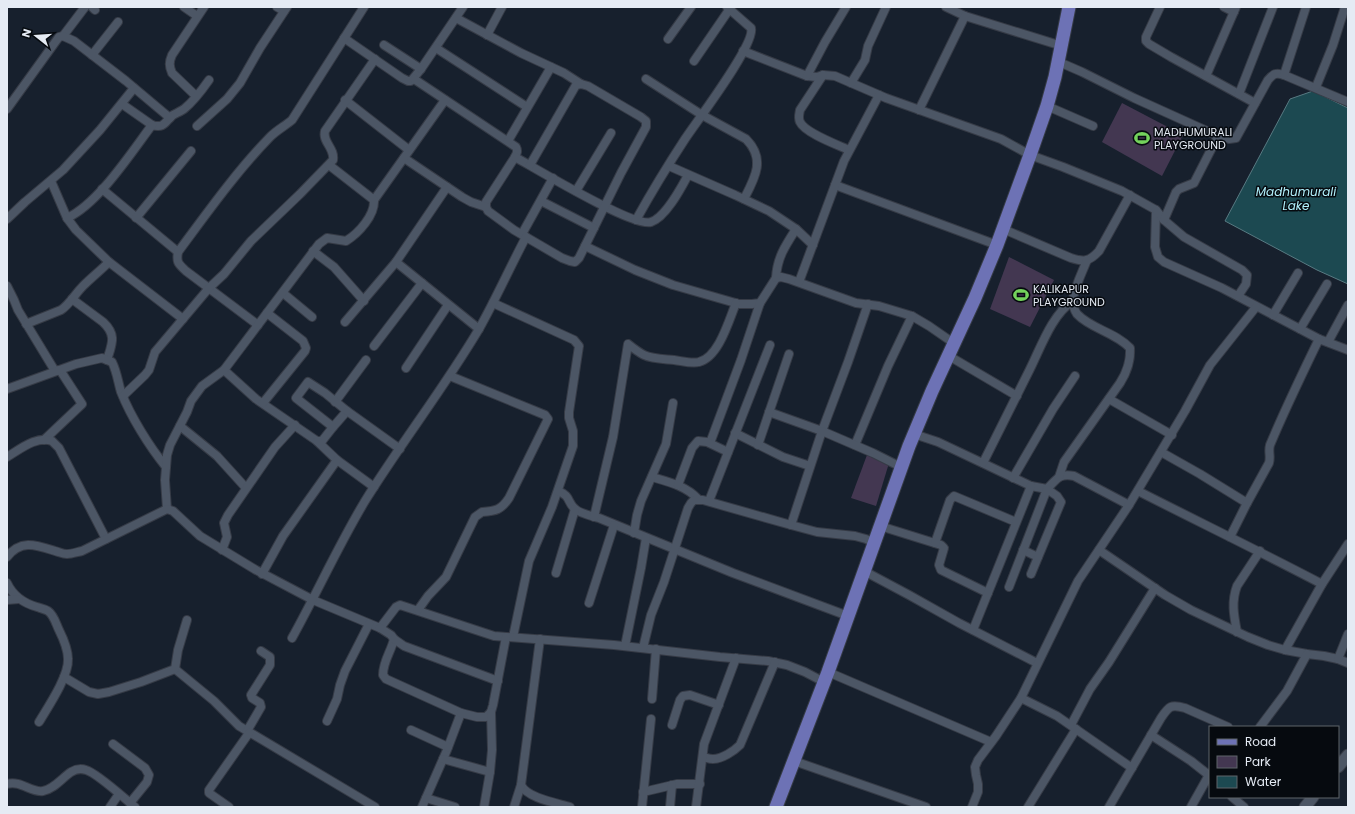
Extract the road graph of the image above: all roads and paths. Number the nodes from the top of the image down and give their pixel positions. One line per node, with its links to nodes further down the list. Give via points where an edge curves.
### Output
1 (85, 7): 25 (street)
2 (184, 7): 20 (street)
3 (204, 7): 20 (street)
4 (364, 7): 26 (street)
5 (502, 7): 24 (street)
6 (691, 7): 27 (street)
7 (846, 7): 40 (street)
8 (886, 7): 45 (street, via 868,46 865,60)
9 (946, 7): 21 (street)
10 (1069, 7): 29 (main road)
11 (1160, 7): 41 (street, via 1146,41 1171,58)
12 (1224, 7): 19 (street)
13 (1273, 7): 49 (street)
14 (1306, 7): 39 (street)
15 (1345, 7): 47 (street)
16 (283, 8): 64 (street, via 240,83 227,99)
17 (460, 8): 22 (street)
18 (729, 8): 31 (street, via 752,31); 34 (street)
19 (1235, 9): 41 (street)
20 (197, 16): 51 (street, via 169,61 172,73)
21 (965, 16): 29 (street); 60 (street)
22 (456, 18): 24 (street); 30 (street)
23 (118, 22): 32 (street)
24 (487, 35): 36 (street)
25 (63, 36): 32 (street); 59 (street, via 59,37)
26 (344, 38): 33 (street); 105 (street, via 292,120 272,135 233,180)
27 (668, 39)
28 (384, 46): 37 (street)
29 (1062, 46): 35 (main road)
30 (436, 48): 37 (street); 58 (street)
31 (743, 51): 40 (street); 61 (street)
32 (92, 55): 48 (street)
33 (375, 59): 43 (street, via 402,78 408,81); 52 (street)
34 (694, 61)
35 (1059, 62): 57 (main road); 67 (street)
36 (551, 67): 46 (street); 58 (street)
37 (421, 69): 43 (street)
38 (822, 75): 40 (street); 45 (street, via 835,76); 70 (street, via 800,110 800,122 805,128)
39 (1284, 75): 47 (street); 55 (street, via 1272,75)
40 (807, 76)
41 (1206, 76): 49 (street)
42 (646, 78): 61 (street)
43 (414, 79): 53 (street)
44 (210, 80): 51 (street)
45 (851, 83): 50 (street)
46 (582, 84): 76 (street, via 576,85); 89 (street, via 646,121 646,127)
47 (1316, 87): 54 (street)
48 (134, 88): 56 (street); 62 (street)
49 (1239, 94): 55 (street)
50 (879, 95): 60 (street); 70 (street)
51 (196, 96): 62 (street, via 188,106)
52 (346, 100): 69 (street); 75 (street, via 325,130 324,136 334,156)
53 (445, 100): 68 (street); 69 (street)
54 (1348, 102)
55 (1255, 103): 67 (street, via 1236,138)
56 (122, 104): 63 (street); 80 (street, via 68,166)
57 (1047, 106): 65 (street); 72 (main road)
58 (527, 107): 68 (street)
59 (7, 109)
60 (919, 110): 72 (street, via 1001,139)
61 (702, 115): 77 (street); 86 (street, via 746,139 755,150 756,173)
62 (170, 118): 63 (street, via 163,126)
63 (152, 125): 83 (street)
64 (197, 126)
65 (1093, 126)
66 (611, 133): 84 (street)
67 (1218, 136): 96 (street, via 1194,183 1176,192)
68 (508, 142): 73 (street, via 517,149)
69 (409, 150): 74 (street)
70 (849, 150): 81 (street)
71 (191, 151): 93 (street)
72 (1030, 156): 85 (street); 98 (main road)
73 (515, 157): 76 (street); 90 (street, via 486,202)
74 (404, 158): 82 (street); 87 (street)
75 (329, 165): 87 (street); 115 (street, via 251,241)
76 (530, 165): 79 (street)
77 (669, 166): 78 (street); 95 (street)
78 (688, 175): 86 (street); 95 (street, via 676,198 653,222)
79 (553, 178): 84 (street); 88 (street)
80 (51, 181): 92 (street); 94 (street)
81 (835, 185): 101 (street); 102 (street)
82 (447, 187): 90 (street, via 466,200); 108 (street)
83 (102, 189): 92 (street, via 74,215); 93 (street)
84 (576, 191): 89 (street)
85 (1130, 195): 91 (street); 106 (street, via 1099,251 1093,258)
86 (744, 199): 99 (street, via 781,218)
87 (374, 200): 104 (street, via 371,215 351,238 340,241 327,238)
88 (541, 201): 97 (street); 100 (street)
89 (604, 206): 95 (street); 97 (street)
90 (486, 207): 100 (street)
91 (1156, 210): 96 (street); 117 (street, via 1155,247 1158,257)
92 (67, 218): 107 (street)
93 (136, 218): 105 (street)
94 (7, 220)
95 (636, 220)
96 (1164, 220): 117 (street, via 1184,237 1247,275 1246,284)
97 (594, 228): 103 (street)
98 (1003, 228): 102 (main road); 106 (street, via 1071,258)
99 (796, 229): 101 (street); 110 (street, via 778,260)
100 (524, 236): 103 (street, via 570,262 575,262 579,258); 121 (street)
101 (812, 245): 111 (street)
102 (997, 245): 142 (main road)
103 (586, 246): 122 (street, via 662,281)
104 (313, 251): 116 (street); 119 (street, via 334,267)
105 (178, 252): 115 (street, via 176,259 180,266)
106 (1086, 260): 120 (street)
107 (109, 262): 118 (street, via 83,285); 132 (street)
108 (396, 262): 112 (street); 119 (street)
109 (1298, 273): 129 (street)
110 (776, 278): 111 (street); 123 (street)
111 (799, 282): 124 (street, via 836,297)
112 (422, 283): 125 (street); 141 (street)
113 (1327, 284): 137 (street)
114 (7, 286): 134 (street)
115 (209, 288): 132 (street); 135 (street)
116 (283, 293): 128 (street); 131 (street)
117 (1238, 296): 127 (street)
118 (72, 299): 134 (street, via 61,310); 145 (street, via 108,326 112,340)
119 (364, 301): 133 (street)
120 (1073, 301): 154 (street, via 1059,314); 155 (street, via 1077,314 1130,348 1130,364)
121 (493, 303): 136 (street); 190 (street, via 569,337 579,346 569,412 573,446)
122 (736, 303): 123 (street); 198 (street, via 718,345 699,362 651,357 641,354 628,344 613,437)
123 (760, 303): 170 (street, via 742,360)
124 (868, 304): 130 (street); 164 (street)
125 (448, 305): 136 (street); 147 (street)
126 (1348, 305): 139 (street)
127 (1256, 307): 129 (street); 167 (street, via 1210,365)
128 (267, 313): 135 (street); 157 (street, via 302,341 306,348)
129 (1273, 315): 137 (street)
130 (912, 316): 142 (street, via 929,326); 172 (street, via 885,372)
131 (312, 317)
132 (183, 319): 153 (street, via 155,352 145,376)
133 (346, 322)
134 (26, 324): 149 (street)
135 (258, 325): 148 (street)
136 (479, 329): 150 (street)
137 (1300, 329): 138 (street)
138 (1319, 338): 139 (street); 194 (street, via 1282,416 1268,453 1269,463)
139 (1328, 342): 143 (street)
140 (770, 345): 165 (street)
141 (374, 346)
142 (952, 350): 154 (street); 166 (main road)
143 (1348, 350)
144 (789, 354): 160 (street)
145 (107, 360): 149 (street, via 94,359); 153 (street, via 112,362 115,368)
146 (366, 360): 156 (street)
147 (406, 368)
148 (224, 370): 157 (street); 162 (street, via 197,392)
149 (55, 371): 152 (street); 168 (street, via 60,370 82,404)
150 (450, 376): 173 (street); 230 (street, via 545,415 548,419 509,498 500,508 492,512 482,512 475,517 446,577)
151 (1075, 376): 184 (street)
152 (7, 389)
153 (124, 396): 180 (street, via 150,446)
154 (1017, 396): 178 (street)
155 (1109, 399): 167 (street); 183 (street, via 1062,466)
156 (335, 402): 159 (street); 163 (street, via 308,382 296,398)
157 (263, 403): 161 (street)
158 (673, 403): 182 (street, via 666,444)
159 (347, 411): 163 (street); 173 (street)
160 (769, 412): 164 (street); 171 (street)
161 (295, 425): 169 (street); 188 (street, via 275,447)
162 (180, 426): 180 (street, via 170,445); 188 (street, via 217,456)
163 (333, 427): 169 (street, via 322,441)
164 (822, 431): 172 (street); 179 (street)
165 (736, 434): 171 (street); 174 (street)
166 (914, 434): 178 (street); 181 (main road)
167 (1172, 435): 175 (street)
168 (44, 440): 176 (street, via 37,441); 206 (street, via 59,448)
169 (317, 441): 177 (street)
170 (710, 443): 174 (street); 185 (street, via 702,440 695,444)
171 (758, 445): 179 (street)
172 (855, 445): 181 (street)
173 (400, 449): 187 (street)
174 (728, 452): 193 (street)
175 (1161, 452): 191 (street); 194 (street)
176 (7, 457)
177 (337, 460): 187 (street); 219 (street, via 283,536)
178 (983, 463): 184 (street)
179 (810, 466): 201 (street)
180 (166, 467): 196 (street)
181 (901, 467): 202 (main road)
182 (652, 477): 185 (street); 203 (street, via 641,501)
183 (1059, 477): 189 (street); 195 (street, via 1074,476)
184 (1013, 478): 186 (street)
185 (678, 485): 192 (street, via 693,493)
186 (1030, 486): 189 (street); 199 (street)
187 (374, 487): 228 (street, via 345,536)
188 (246, 488): 210 (street, via 224,523 227,537)
189 (1047, 490): 212 (street); 216 (street, via 1061,502)
190 (558, 491): 197 (street, via 567,496); 238 (street, via 531,558)
191 (1138, 491): 195 (street); 205 (street)
192 (698, 499): 193 (street); 211 (street, via 690,503)
193 (709, 502): 201 (street)
194 (1247, 503): 205 (street)
195 (1129, 505): 213 (street)
196 (167, 509): 206 (street); 210 (street)
197 (576, 509): 198 (street); 218 (street)
198 (594, 517): 200 (street)
199 (1016, 522): 208 (street, via 954,496 950,500); 225 (street)
200 (614, 524): 203 (street); 229 (street)
201 (791, 525): 207 (street, via 817,532 855,536)
202 (880, 526): 207 (main road); 208 (street)
203 (634, 533): 204 (street)
204 (646, 538): 211 (street); 242 (street)
205 (1230, 538): 214 (street)
206 (106, 539): 215 (street, via 82,551 66,554 26,544)
207 (874, 543): 217 (main road)
208 (935, 543): 225 (street, via 944,548 939,565 942,570)
209 (1348, 544): 222 (street)
210 (222, 550): 219 (street)
211 (675, 550): 231 (street); 243 (street, via 651,615)
212 (1023, 550): 216 (street); 223 (street)
213 (1099, 550): 224 (street); 251 (street, via 1078,581)
214 (1260, 551): 222 (street); 236 (street, via 1235,592 1233,605)
215 (7, 557)
216 (1038, 557): 220 (street)
217 (864, 571): 231 (main road); 235 (street)
218 (556, 573)
219 (262, 574): 228 (street)
220 (1031, 574)
221 (7, 583): 226 (street)
222 (1322, 584): 245 (street)
223 (1009, 587)
224 (1155, 588): 236 (street, via 1191,610); 268 (street, via 1090,689)
225 (988, 593): 235 (street)
226 (19, 599): 227 (street); 254 (street, via 49,612 53,617 63,638 68,658)
227 (7, 600)
228 (313, 600): 233 (street); 239 (street)
229 (589, 603)
230 (418, 610): 234 (street, via 400,605); 238 (street, via 494,636)
231 (848, 616): 255 (main road)
232 (187, 620): 253 (street)
233 (369, 624): 234 (street); 263 (street, via 345,671)
234 (380, 628): 240 (street)
235 (973, 630): 251 (street)
236 (1238, 632): 245 (street)
237 (1348, 634): 249 (street)
238 (509, 637): 241 (street); 256 (street)
239 (292, 638)
240 (394, 639): 256 (street, via 404,646); 261 (street, via 384,663 383,675 386,679)
241 (540, 639): 242 (street); 286 (street)
242 (624, 646): 243 (street)
243 (643, 648): 244 (street)
244 (656, 650): 248 (street); 258 (street)
245 (1285, 650): 247 (street)
246 (261, 651): 270 (street, via 270,657 270,665 251,695 260,703 260,707)
247 (1307, 654): 249 (street); 267 (street, via 1286,691)
248 (736, 658): 250 (street); 259 (street)
249 (1338, 659): 252 (street)
250 (775, 662): 255 (street); 277 (street, via 740,745 718,758)
251 (1038, 663): 257 (street)
252 (1348, 663)
253 (175, 669): 254 (street, via 98,694 89,692); 270 (street)
254 (64, 677): 264 (street)
255 (826, 677): 272 (street); 278 (main road)
256 (498, 681): 260 (street)
257 (1021, 698): 268 (street); 272 (street)
258 (652, 700)
259 (719, 705): 265 (street, via 690,695 683,696); 277 (street, via 706,737)
260 (491, 712): 261 (street, via 486,717); 281 (street)
261 (461, 713): 274 (street)
262 (651, 719): 288 (street)
263 (327, 721)
264 (39, 722)
265 (672, 725)
266 (1226, 726): 271 (street, via 1185,708 1172,706 1167,709)
267 (1261, 726)
268 (1073, 727): 280 (street); 308 (street)
269 (411, 730): 274 (street)
270 (248, 732): 295 (street, via 209,790 209,793); 296 (street)
271 (1151, 735): 280 (street); 282 (street)
272 (991, 742): 307 (street, via 978,760 978,792)
273 (113, 744): 293 (street, via 145,768 149,775 148,782)
274 (448, 747): 276 (street)
275 (1348, 755): 279 (street)
276 (443, 759): 281 (street); 290 (street)
277 (703, 759): 285 (street)
278 (794, 761): 305 (main road); 306 (street)
279 (1339, 766)
280 (1132, 768): 309 (street)
281 (490, 772): 299 (street)
282 (1209, 774)
283 (1209, 777): 310 (street)
284 (7, 784): 289 (street, via 18,784 42,792 77,769 94,774)
285 (700, 784): 287 (street); 304 (street)
286 (521, 785): 300 (street); 301 (street, via 532,795)
287 (672, 785): 288 (street); 303 (street)
288 (643, 792): 302 (street)
289 (119, 794): 293 (street); 294 (street)
290 (426, 798): 297 (street); 298 (street)
291 (1233, 798): 311 (street)
292 (1312, 798): 312 (street)
293 (133, 805)
294 (110, 807)
295 (229, 807)
296 (375, 807)
297 (422, 807)
298 (456, 807)
299 (484, 807)
300 (514, 807)
301 (570, 807)
302 (642, 807)
303 (670, 807)
304 (696, 807)
305 (776, 807)
306 (926, 807)
307 (972, 807)
308 (1028, 807)
309 (1109, 807)
310 (1190, 807)
311 (1244, 807)
312 (1305, 807)

